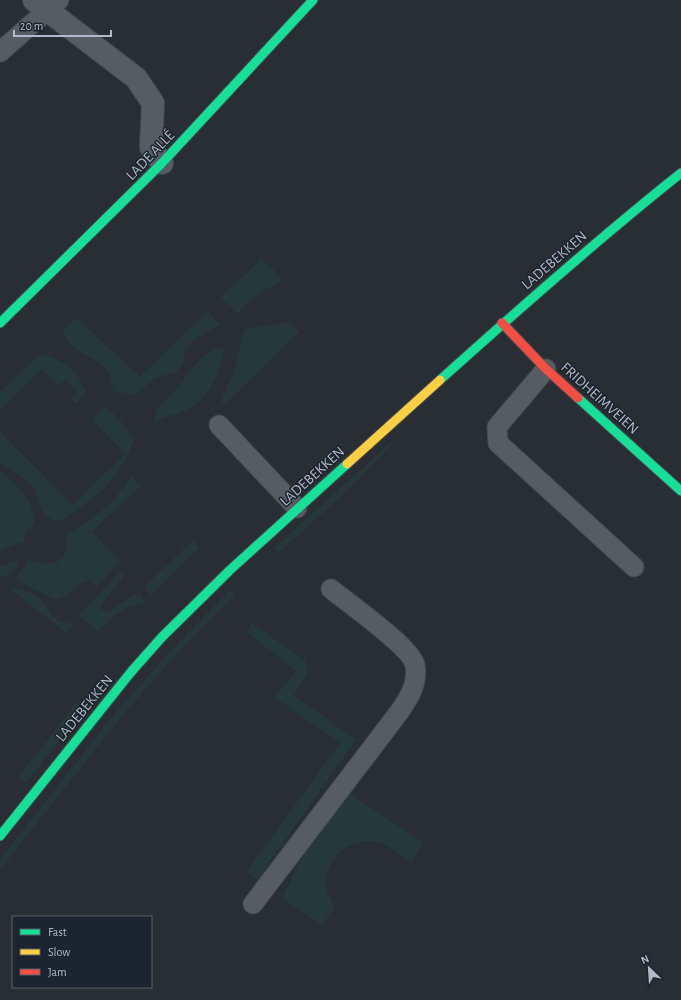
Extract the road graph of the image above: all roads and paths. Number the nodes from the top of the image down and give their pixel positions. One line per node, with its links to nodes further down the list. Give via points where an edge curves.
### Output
1 (313, 0): 4 (street, LADE ALLÉ)
2 (47, 4): 3 (lane); 4 (street, via 136,78 153,103 151,148)
3 (0, 52)
4 (162, 163): 6 (street, LADE ALLÉ)
5 (681, 173): 7 (street, LADEBEKKEN)
6 (0, 323)
7 (502, 323): 8 (street, FRIDHEIMVEIEN); 11 (street, LADEBEKKEN)
8 (546, 369): 10 (street, FRIDHEIMVEIEN); 12 (lane, via 497,427 498,443)
9 (219, 425): 11 (lane)
10 (681, 491)
11 (297, 508): 14 (street, LADEBEKKEN, via 162,636 108,699)
12 (634, 567)
13 (331, 589): 15 (lane, via 403,647 415,664 414,689)
14 (0, 836)
15 (253, 904)

